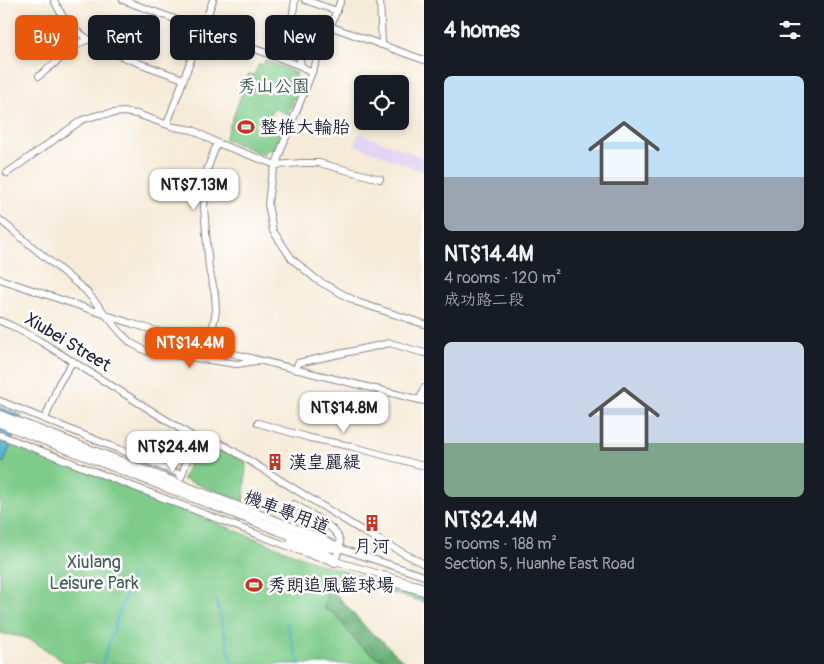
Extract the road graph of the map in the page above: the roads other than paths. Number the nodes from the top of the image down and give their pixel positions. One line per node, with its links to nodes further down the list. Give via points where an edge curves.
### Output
1 (54, 0): 13 (street, via 67,22)
2 (213, 0): 9 (street)
3 (296, 0): 19 (street, via 293,13)
4 (305, 0): 8 (street)
5 (341, 0): 8 (street)
6 (380, 0): 14 (street)
7 (124, 1): 10 (street)
8 (337, 11): 11 (street)
9 (208, 15)
10 (170, 18)
11 (334, 21)
12 (334, 28): 14 (street)
13 (86, 40): 21 (street); 22 (street)
14 (382, 46): 18 (street)
15 (255, 49): 19 (street)
16 (190, 60): 22 (street)
17 (318, 60): 20 (street)
18 (424, 60)
19 (301, 66): 20 (street)
20 (312, 73): 25 (street)
21 (39, 76)
22 (183, 79): 23 (street)
23 (170, 126): 24 (street, via 194,130); 26 (street, via 137,114 98,115 82,120)
24 (217, 143): 25 (street); 33 (street, via 207,170 204,207 216,311)
25 (276, 165): 27 (street, via 307,163 336,166); 32 (street, via 268,208 273,232 292,259 317,280 357,302)
26 (7, 173)
27 (380, 179)
28 (0, 220): 30 (street, via 86,292)
29 (0, 280): 30 (street)
30 (105, 315): 33 (street); 36 (street, via 131,343 146,351 237,364)
31 (0, 321): 35 (street, Xiubei Street)
32 (424, 324)
33 (208, 346): 36 (street)
34 (424, 353): 37 (street, via 390,343 298,363)
35 (72, 361): 42 (street, via 59,383); 47 (street, Xiubei Street)
36 (260, 361): 37 (street)
37 (296, 370): 40 (street)
38 (424, 388): 40 (street)
39 (0, 401): 42 (street)
40 (422, 401)
41 (0, 414): 50 (street)
42 (45, 419): 49 (street)
43 (0, 420): 50 (highway)
44 (258, 423): 48 (street)
45 (0, 429): 50 (highway)
46 (0, 435): 50 (street)
47 (195, 438): 49 (street); 54 (street, Xiubei Street, via 207,438 227,447 364,532)
48 (424, 466)
49 (182, 475): 50 (street)
50 (175, 494): 52 (highway, via 317,544); 53 (highway)
51 (294, 504): 52 (street, via 334,530 340,540)
52 (339, 548): 53 (street); 56 (street)
53 (335, 561): 55 (street)
54 (424, 564)
55 (352, 567): 57 (street); 58 (street)
56 (424, 576)
57 (424, 587)
58 (424, 592)

